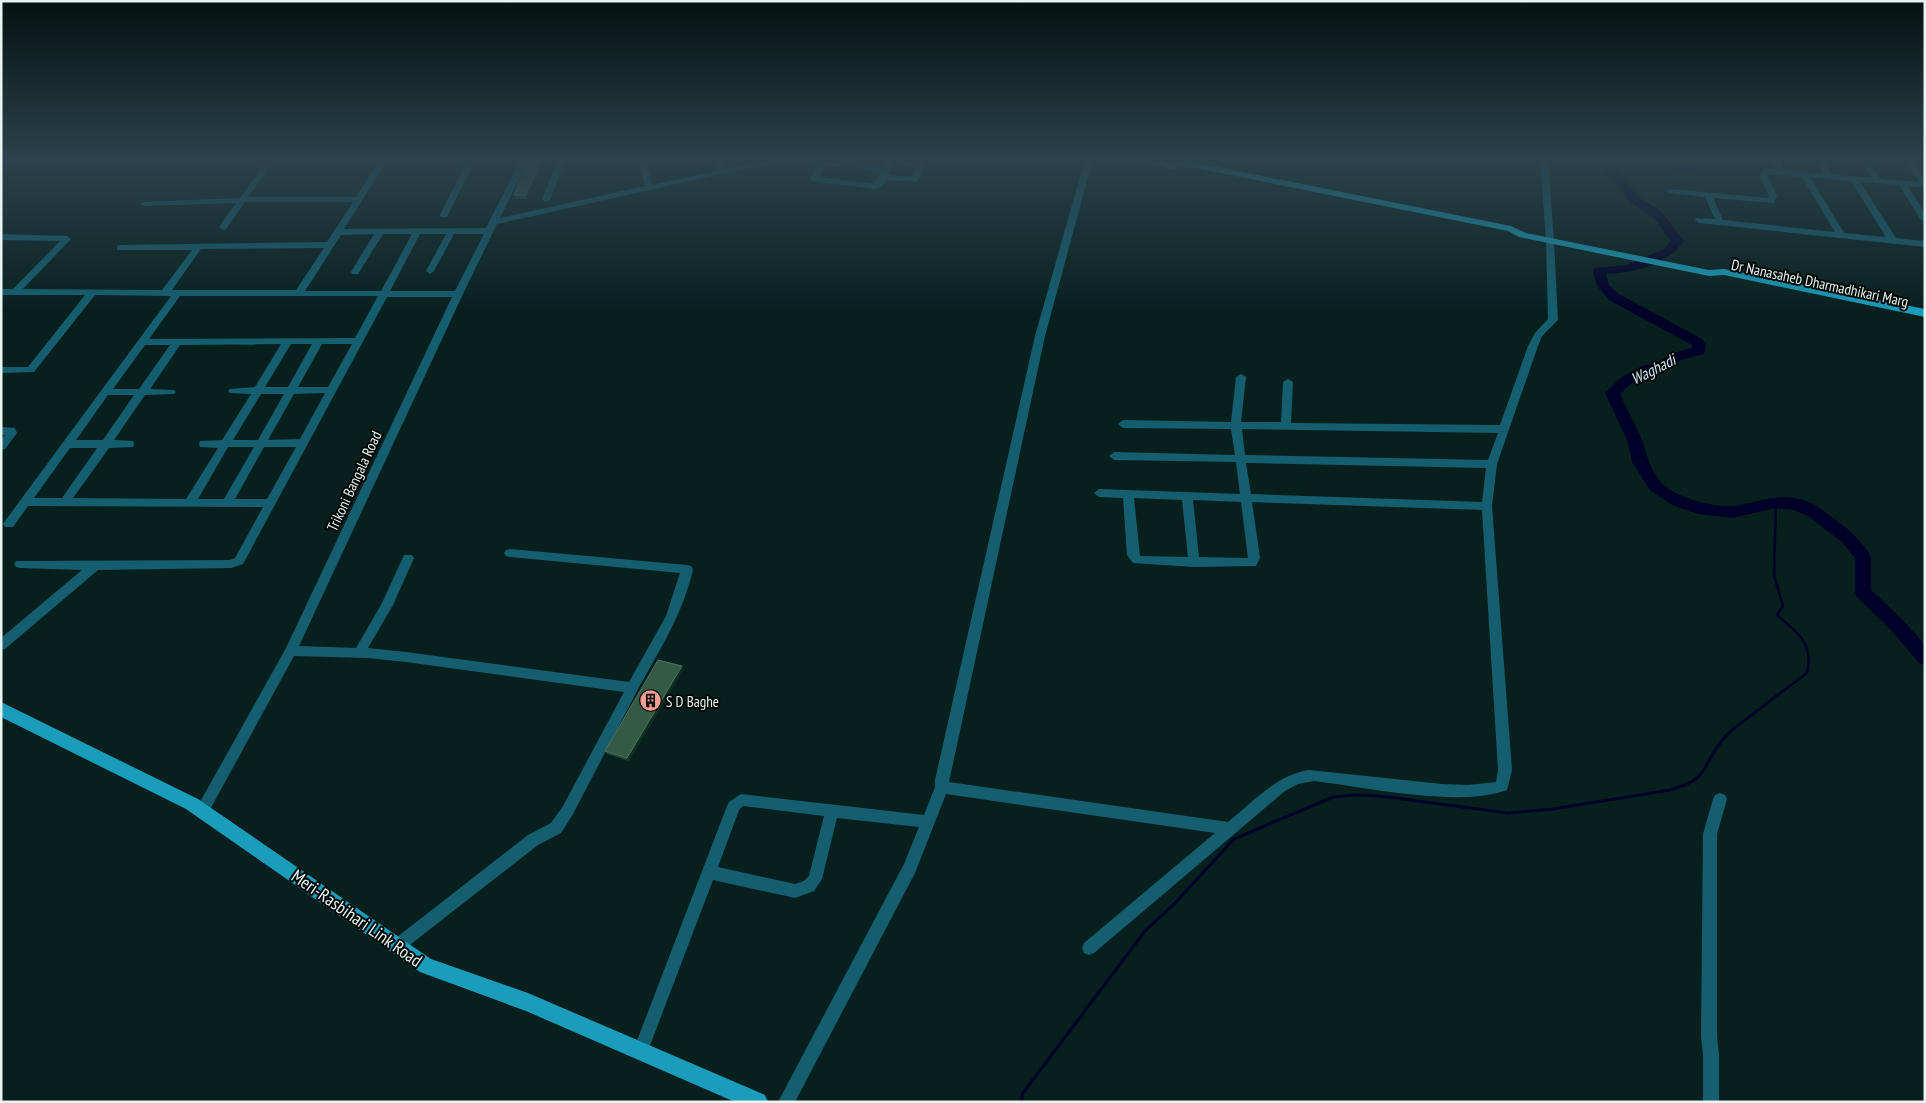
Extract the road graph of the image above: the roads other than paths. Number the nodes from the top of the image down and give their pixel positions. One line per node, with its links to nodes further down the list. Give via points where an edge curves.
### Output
1 (235, 210): 16 (street)
2 (352, 210): 18 (street)
3 (446, 210): 13 (street)
4 (499, 210): 17 (street, Trikoni Bangala Road)
5 (558, 210): 17 (street)
6 (1075, 210): 96 (street, via 1040,336)
7 (1392, 210): 22 (main road, Dr Nanasaheb Dharmadhikari Marg)
8 (1419, 210): 22 (main road, Dr Nanasaheb Dharmadhikari Marg, via 1511,229)
9 (1548, 210): 25 (street)
10 (1715, 210): 15 (street)
11 (1826, 210): 23 (street)
12 (1874, 210): 26 (street)
13 (444, 215)
14 (1699, 220): 15 (street)
15 (1720, 222): 23 (street)
16 (223, 227)
17 (491, 227): 21 (street); 41 (street, Trikoni Bangala Road)
18 (338, 232): 19 (street); 28 (street)
19 (380, 232): 20 (street); 31 (street)
20 (417, 232): 21 (street); 38 (street)
21 (452, 232): 32 (street)
22 (1523, 235): 25 (main road, Dr Nanasaheb Dharmadhikari Marg)
23 (1841, 235): 26 (street)
24 (1, 237): 36 (street, via 67,239)
25 (1550, 241): 33 (main road, Dr Nanasaheb Dharmadhikari Marg); 62 (street, via 1553,320 1538,335 1533,346)
26 (1893, 241): 27 (street)
27 (1925, 244)
28 (330, 245): 29 (street); 35 (street)
29 (198, 247): 30 (street); 39 (street)
30 (120, 248)
31 (356, 272)
32 (430, 272)
33 (1709, 273): 42 (main road, Dr Nanasaheb Dharmadhikari Marg, via 1724,272); 43 (main road, Dr Nanasaheb Dharmadhikari Marg, via 1724,279)
34 (1, 292): 36 (street)
35 (300, 292): 38 (street); 40 (street)
36 (14, 293): 37 (street)
37 (92, 293): 39 (street); 49 (street, via 31,370)
38 (383, 293): 41 (street); 45 (street)
39 (164, 294): 40 (street)
40 (177, 294): 46 (street)
41 (458, 294): 92 (street, Trikoni Bangala Road)
42 (1925, 313)
43 (1925, 320)
44 (319, 341): 45 (street); 48 (street); 52 (street)
45 (357, 341): 53 (street)
46 (141, 342): 47 (street); 56 (street)
47 (177, 342): 48 (street); 57 (street)
48 (288, 342): 55 (street)
49 (1, 370)
50 (1241, 376): 60 (street)
51 (1288, 382): 61 (street)
52 (291, 390): 53 (street); 55 (street); 69 (street)
53 (330, 390): 70 (street)
54 (233, 391): 55 (street)
55 (258, 391): 68 (street)
56 (105, 392): 57 (street); 64 (street)
57 (142, 392): 58 (street); 65 (street)
58 (171, 392)
59 (1123, 424): 60 (street)
60 (1236, 426): 61 (street); 73 (street)
61 (1286, 426): 62 (street)
62 (1504, 429): 74 (street)
63 (1, 431): 71 (street, via 12,433)
64 (67, 444): 65 (street); 79 (street)
65 (105, 444): 66 (street); 80 (street)
66 (129, 444)
67 (204, 444): 68 (street)
68 (226, 444): 69 (street); 81 (street)
69 (261, 444): 70 (street); 82 (street)
70 (301, 444): 83 (street)
71 (1, 446)
72 (1114, 456): 73 (street)
73 (1239, 458): 74 (street); 78 (street)
74 (1492, 464): 84 (street)
75 (1099, 493): 76 (street)
76 (1128, 494): 77 (street); 88 (street, via 1134,558)
77 (1186, 497): 78 (street); 88 (street)
78 (1246, 499): 84 (street); 88 (street, via 1254,561 1249,565)
79 (25, 502): 80 (street); 85 (street)
80 (65, 502): 81 (street)
81 (190, 502): 82 (street)
82 (228, 502): 83 (street)
83 (269, 503): 90 (street, via 236,563)
84 (1487, 506): 101 (street, via 1505,770 1502,786 1496,790 1478,791 1303,776 1280,787)
85 (9, 524)
86 (510, 553): 94 (street, via 687,569 668,626)
87 (408, 558): 93 (street, via 387,605)
88 (1194, 563)
89 (20, 564): 90 (street)
90 (95, 566): 91 (street)
91 (1, 645)
92 (291, 651): 93 (street); 98 (street, Trikoni Bangala Road)
93 (360, 652): 94 (street)
94 (632, 688): 103 (street, via 556,828 533,840)
95 (1, 709): 98 (main road, Meri-Rasbihari Link Road)
96 (942, 788): 100 (street); 101 (street)
97 (1720, 799): 108 (street, via 1710,834)
98 (202, 811): 103 (main road, Meri-Rasbihari Link Road)
99 (832, 811): 100 (street); 102 (street, via 741,800 734,806); 102 (street, via 815,879 809,886 795,891)
100 (928, 822): 107 (street, via 910,868)
101 (1232, 829): 104 (street)
102 (709, 872): 105 (street)
103 (397, 946): 105 (main road, Meri-Rasbihari Link Road, via 426,966 528,1002)
104 (1089, 948)
105 (641, 1051): 106 (main road, Meri-Rasbihari Link Road)
106 (758, 1102)
107 (786, 1102)
108 (1711, 1102)

